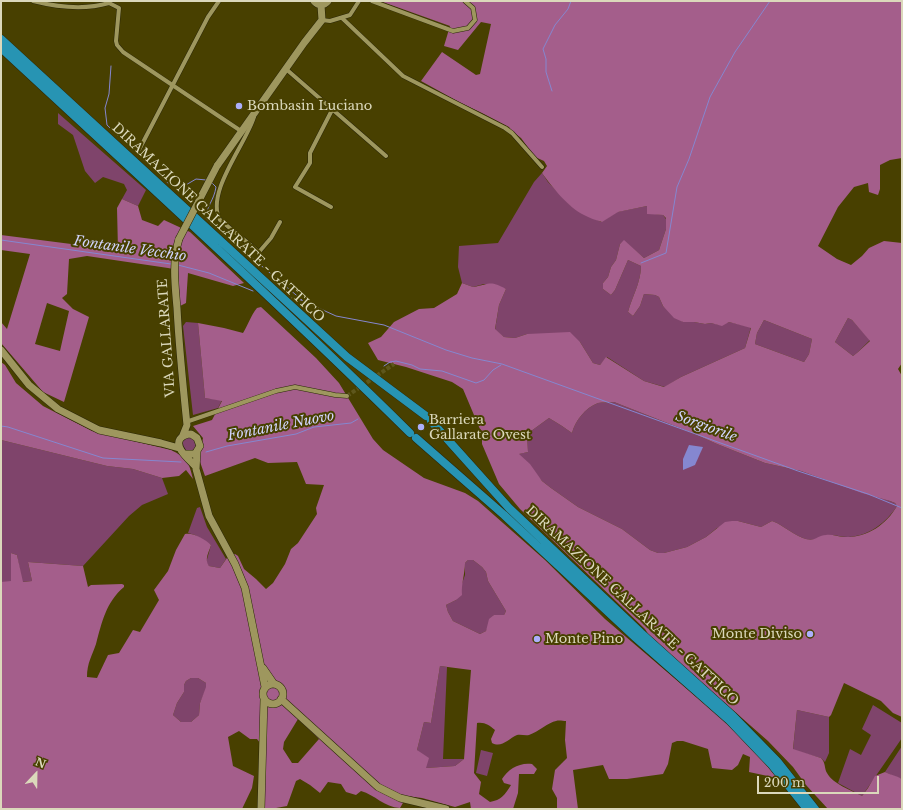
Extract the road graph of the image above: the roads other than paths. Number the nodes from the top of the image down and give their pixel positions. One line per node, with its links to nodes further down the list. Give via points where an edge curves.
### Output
1 (33, 1): 8 (street, via 50,5 77,6 99,6)
2 (219, 1): 15 (street, via 208,17)
3 (314, 1): 9 (street)
4 (328, 1): 9 (street)
5 (359, 1): 10 (street, via 350,15)
6 (372, 1): 7 (street, via 453,31 468,28 475,20 473,8)
7 (465, 1)
8 (109, 2): 15 (street, via 119,8 117,45 123,52)
9 (321, 5): 11 (street)
10 (342, 18): 11 (street); 21 (street, via 403,76 505,128)
11 (322, 20): 14 (street, VIA GALLARATE)
12 (1, 39): 44 (highway, DIRAMAZIONE GALLARATE - GATTICO, via 347,357 428,419 509,508 733,716 777,761)
13 (1, 48): 43 (highway, DIRAMAZIONE GALLARATE - GATTICO, via 208,240 413,436 504,515 636,638 729,720 772,765)
14 (286, 69): 16 (street); 17 (street, VIA GALLARATE)
15 (173, 86): 18 (street); 19 (street)
16 (332, 110): 20 (street); 22 (street, via 310,153 310,162 295,187)
17 (256, 111): 18 (street, VIA GALLARATE); 23 (street, via 250,129 223,177 218,199 218,216 259,252)
18 (242, 131): 26 (street, VIA GALLARATE, bridge, via 217,166 179,238 176,250 174,269 179,348)
19 (139, 150)
20 (386, 156)
21 (542, 167)
22 (331, 207)
23 (280, 222)
24 (1, 350): 29 (street, via 29,385 58,409 99,430)
25 (347, 396): 26 (street, via 296,387 276,391)
26 (187, 423): 27 (street); 28 (street, VIA GALLARATE)
27 (195, 436): 28 (street, via 191,434); 31 (street, via 200,443)
28 (182, 437): 29 (street, via 172,442); 30 (street)
29 (161, 443): 30 (street)
30 (179, 448): 32 (street)
31 (197, 452): 32 (street, via 192,455); 33 (street)
32 (185, 454): 33 (street)
33 (196, 467): 34 (street, via 209,516 236,564 245,588)
34 (262, 665): 35 (street); 36 (street)
35 (274, 684): 36 (street); 38 (street, via 282,690)
36 (265, 687): 37 (street)
37 (264, 699): 39 (street); 40 (street)
38 (281, 699): 39 (street); 42 (street, via 378,787 400,798)
39 (272, 704): 40 (street)
40 (264, 718): 41 (street)
41 (261, 809)
42 (446, 809)
43 (807, 809)
44 (815, 809)

